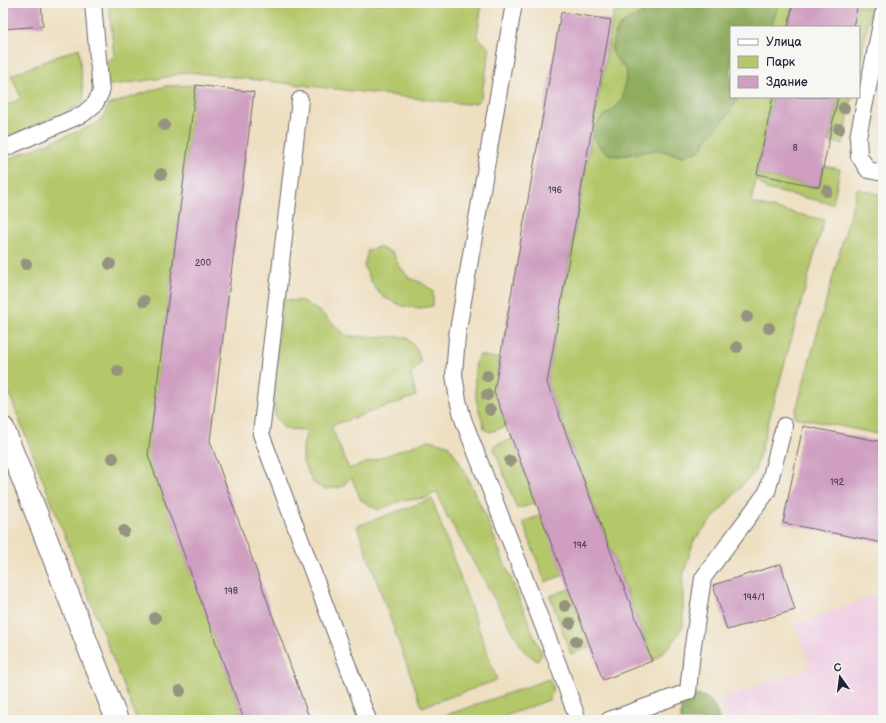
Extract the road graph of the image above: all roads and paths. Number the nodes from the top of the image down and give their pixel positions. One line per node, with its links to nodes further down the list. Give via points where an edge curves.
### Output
1 (93, 3): 5 (lane, via 101,92 95,104 84,114)
2 (514, 3): 11 (lane, via 457,336 454,376 463,419)
3 (883, 14): 6 (lane, via 858,136 859,156 868,170)
4 (300, 100): 10 (lane, via 261,434)
5 (3, 149)
6 (883, 173)
7 (784, 426): 12 (lane, via 766,492 703,578 688,692)
8 (3, 428): 9 (street)
9 (117, 720)
10 (368, 720)
11 (578, 720)
12 (609, 720)

